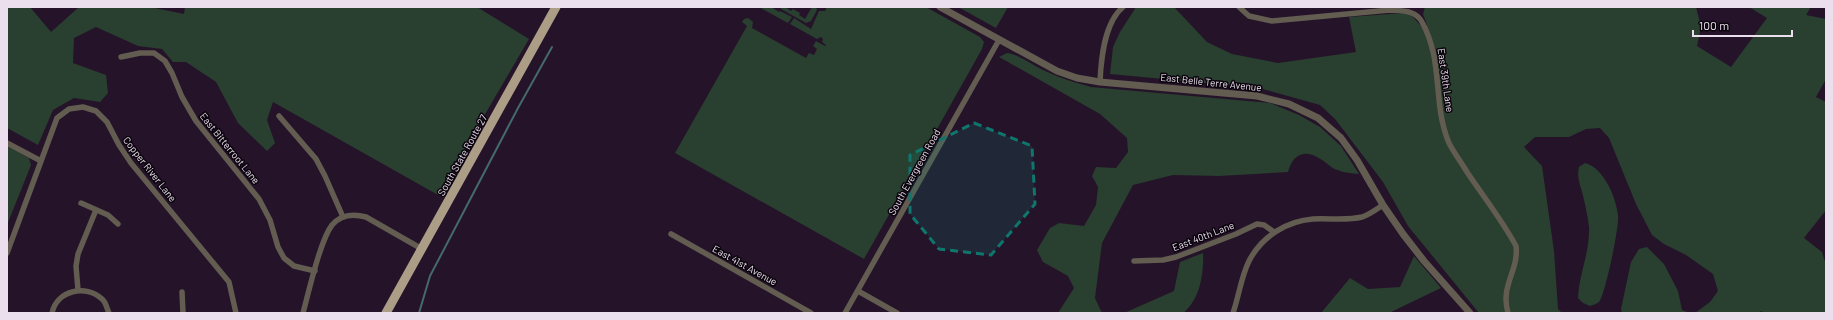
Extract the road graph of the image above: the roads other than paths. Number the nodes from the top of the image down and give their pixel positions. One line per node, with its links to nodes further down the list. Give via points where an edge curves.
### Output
1 (556, 7): 18 (main road, South State Route 27)
2 (940, 7): 5 (street, East Belle Terre Avenue)
3 (1123, 7): 7 (street, via 1107,33)
4 (1239, 7): 36 (street, East 39th Lane, via 1249,16 1272,21 1390,10 1417,14 1433,46 1440,107 1450,143 1516,246 1516,261 1506,289)
5 (999, 40): 7 (street, East Belle Terre Avenue, via 1057,71); 23 (street, South Evergreen Road)
6 (121, 57): 21 (street, East Bitterroot Lane, via 154,53 164,61 196,121 259,199 284,258 294,266)
7 (1100, 82): 12 (street, East Belle Terre Avenue, via 1258,96 1289,104 1318,118 1341,138)
8 (280, 116): 14 (street, via 316,159)
9 (7, 143): 10 (street)
10 (41, 161): 19 (street, Copper River Lane); 29 (street, Copper River Lane, via 57,118 69,109 83,107 96,111 107,122 131,163 229,282)
11 (81, 203): 13 (street)
12 (1383, 205): 16 (street, via 1364,217 1342,220 1314,219 1293,223); 25 (street, East Belle Terre Avenue, via 1424,261)
13 (96, 210): 15 (street, via 108,215); 22 (street, via 78,254)
14 (343, 217): 18 (street, via 366,217); 21 (street, via 333,224 325,237)
15 (118, 224)
16 (1274, 232): 20 (street, East 40th Lane, via 1264,225 1257,224 1176,257); 35 (street, via 1250,259)
17 (671, 234): 32 (street, East 41st Avenue)
18 (422, 248): 31 (main road, South State Route 27)
19 (7, 253)
20 (1134, 261)
21 (315, 271): 30 (street)
22 (78, 290): 26 (street, via 60,298); 27 (street, via 92,292 103,300)
23 (858, 291): 33 (street, South Evergreen Road); 34 (street)
24 (182, 292): 28 (street)
25 (1468, 312)
26 (52, 313)
27 (109, 313)
28 (183, 313)
29 (236, 313)
30 (303, 313)
31 (386, 313)
32 (811, 313)
33 (845, 313)
34 (898, 313)
35 (1233, 313)
36 (1508, 313)

